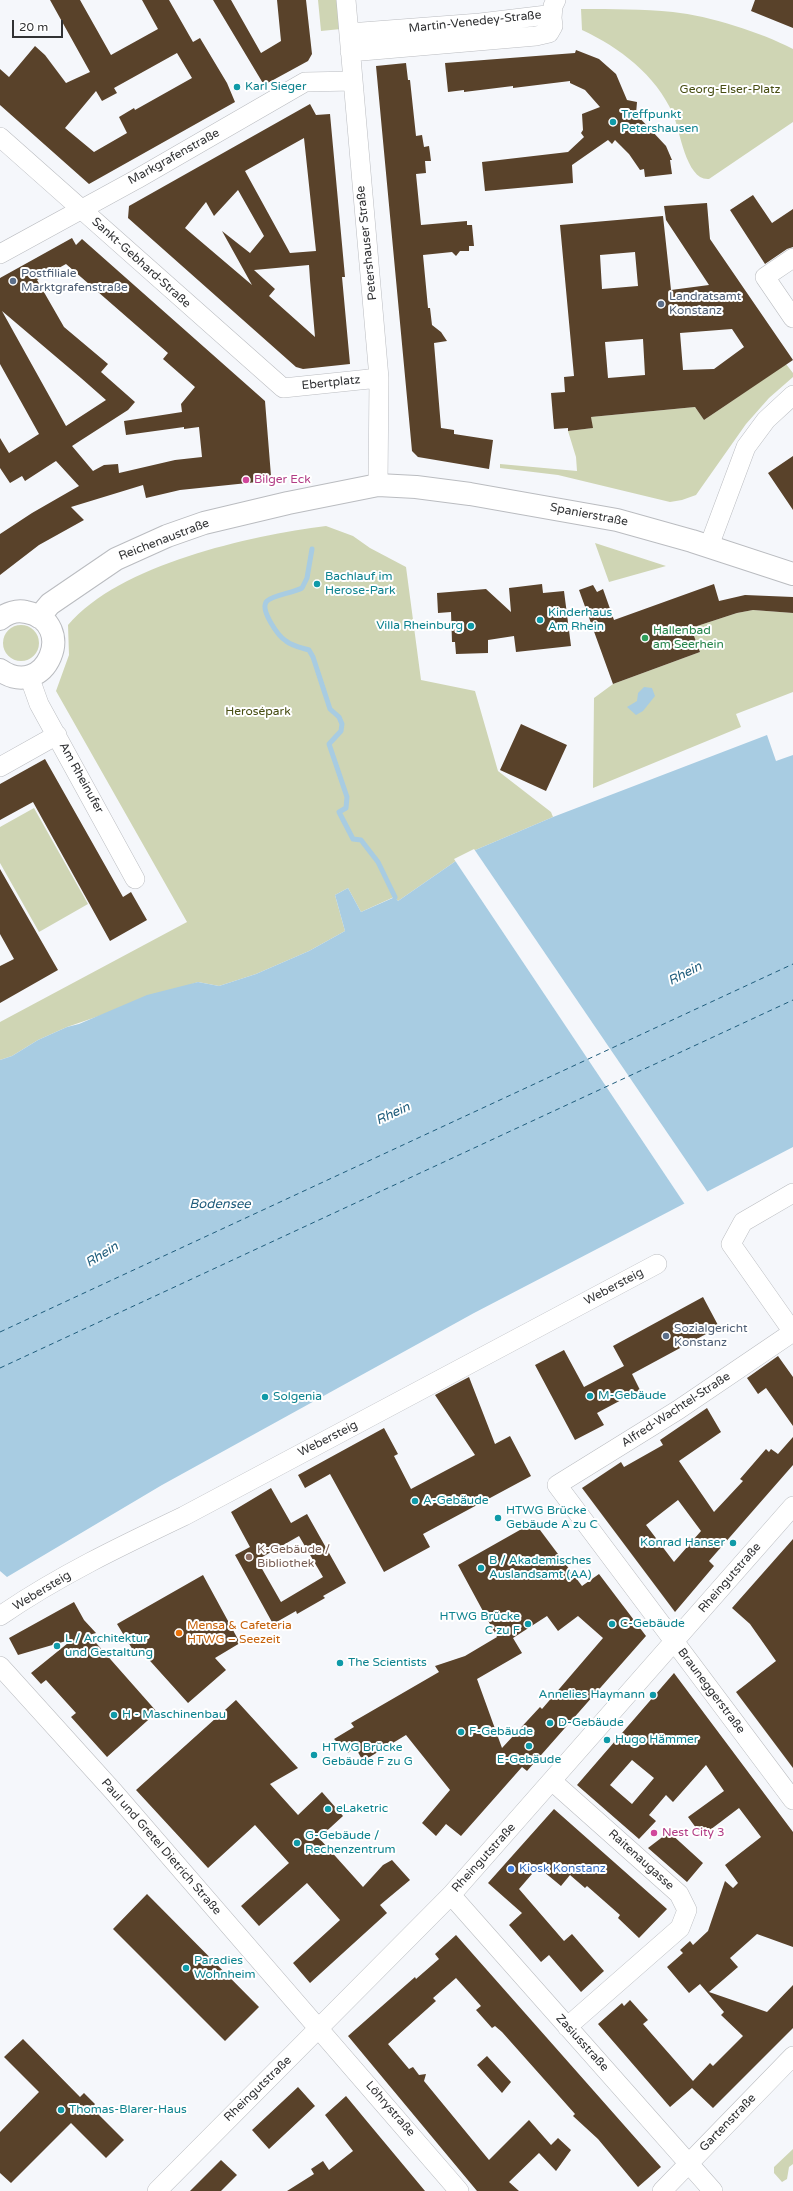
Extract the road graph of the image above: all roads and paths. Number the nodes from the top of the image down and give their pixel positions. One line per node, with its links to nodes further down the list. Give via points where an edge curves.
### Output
1 (346, 0): 4 (street, Petershauser Straße)
2 (556, 0): 3 (street)
3 (552, 18): 4 (street, Martin-Venedey-Straße, via 547,14 480,23); 5 (street, Martin-Venedey-Straße, via 553,26 549,33 536,36)
4 (348, 33): 5 (street, Petershauser Straße)
5 (350, 52): 6 (street, Petershauser Straße)
6 (353, 81): 8 (street, Markgrafenstraße, via 305,82); 12 (street, Petershauser Straße)
7 (0, 137): 8 (street, Sankt-Gebhard-Straße)
8 (80, 208): 9 (street, Markgrafenstraße); 13 (street, Sankt-Gebhard-Straße)
9 (0, 254)
10 (793, 258): 11 (street, via 765,277)
11 (793, 318)
12 (379, 378): 13 (street, Ebertplatz); 15 (street, Petershauser Straße)
13 (283, 388)
14 (793, 395): 16 (street, via 766,420 746,447)
15 (378, 486): 16 (main road, Spanierstraße, via 416,487 526,503 617,520); 19 (main road, Reichenaustraße, via 204,523 167,536 116,558 50,604)
16 (709, 546): 17 (main road, Spanierstraße)
17 (793, 574)
18 (1, 616): 19 (main road, via 24,611)
19 (40, 617): 21 (main road, via 53,637 52,654 44,668)
20 (0, 670): 21 (main road, via 13,677)
21 (29, 676): 22 (street, Am Rheinufer, via 34,694)
22 (57, 735): 23 (street); 24 (street, Am Rheinufer)
23 (0, 767)
24 (135, 879)
25 (793, 1193): 27 (street, via 748,1219 740,1226 731,1244)
26 (657, 1264): 30 (street, Webersteig, via 184,1516 109,1552 27,1597)
27 (793, 1332): 28 (street, Alfred-Wachtel-Straße, via 678,1410)
28 (557, 1485): 31 (street, Brauneggerstraße)
29 (793, 1506): 31 (street, Rheingutstraße)
30 (0, 1616)
31 (674, 1641): 33 (street, Rheingutstraße); 34 (street, Brauneggerstraße)
32 (0, 1666): 37 (street, Paul und Gretel Dietrich Straße)
33 (552, 1781): 35 (street, Rheingutstraße); 36 (street, Raitenaugasse, via 680,1894 687,1910 680,1928)
34 (793, 1800)
35 (452, 1894): 36 (street, Zasiusstraße); 37 (street, Rheingutstraße)
36 (567, 2027): 39 (street, Zasiusstraße)
37 (320, 2028): 40 (street, Rheingutstraße); 41 (street, Löhrystraße)
38 (793, 2056): 39 (street, Gartenstraße)
39 (689, 2163): 42 (street, Gartenstraße); 43 (street, Zasiusstraße)
40 (156, 2191)
41 (459, 2191)
42 (662, 2191)
43 (713, 2191)

